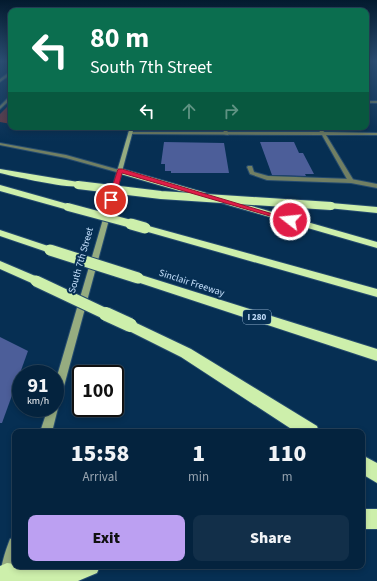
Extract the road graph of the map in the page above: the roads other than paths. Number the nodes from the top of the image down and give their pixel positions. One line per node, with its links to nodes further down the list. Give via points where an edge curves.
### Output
1 (8, 100): 2 (street)
2 (0, 108)
3 (131, 130): 6 (street, South 7th Street)
4 (225, 130): 7 (street)
5 (321, 130): 8 (street)
6 (130, 133): 7 (street); 13 (street, South 7th Street)
7 (226, 134): 8 (street)
8 (324, 134): 9 (street); 14 (street)
9 (377, 134)
10 (0, 144): 13 (street)
11 (250, 167): 14 (street, via 252,173 267,178)
12 (0, 171): 17 (highway, bridge, via 49,181 161,195)
13 (120, 171): 19 (highway); 23 (street, South 7th Street)
14 (351, 181): 15 (street)
15 (377, 186)
16 (0, 188): 21 (highway, bridge)
17 (377, 210)
18 (0, 233): 22 (highway, Sinclair Freeway / I 280, bridge)
19 (377, 245)
20 (0, 265): 26 (highway, bridge, via 186,353)
21 (377, 293)
22 (377, 355)
23 (64, 369)
24 (50, 417): 25 (street)
25 (47, 429)
26 (306, 429)
27 (365, 466): 28 (highway)
28 (377, 474)
29 (365, 519): 30 (highway)
30 (377, 519)
31 (12, 553): 33 (street)
32 (82, 569): 33 (highway, via 66,575)
33 (4, 576)

